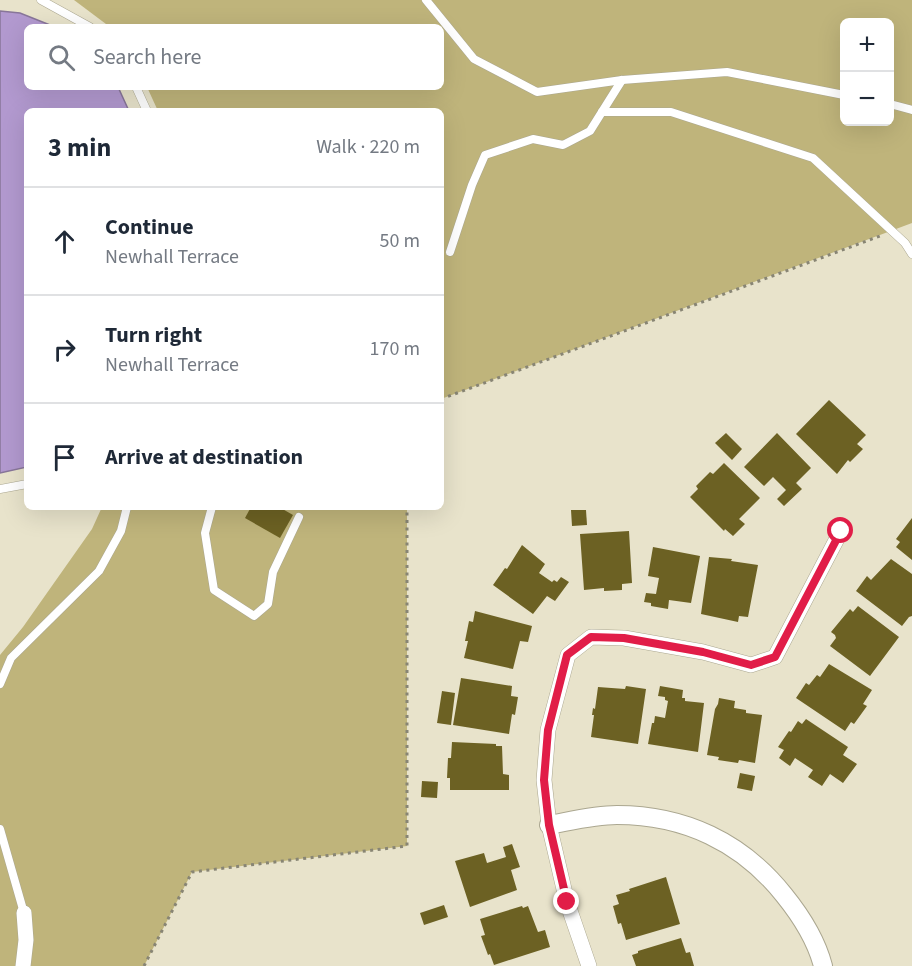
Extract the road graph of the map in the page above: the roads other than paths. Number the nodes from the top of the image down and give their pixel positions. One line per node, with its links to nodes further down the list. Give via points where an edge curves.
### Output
1 (41, 0): 3 (lane)
2 (426, 0): 4 (lane, via 474,59 537,92)
3 (85, 24)
4 (622, 80): 6 (lane, via 727,72); 10 (lane)
5 (137, 90): 8 (lane)
6 (840, 93)
7 (894, 105): 9 (lane)
8 (146, 108)
9 (912, 110)
10 (602, 112): 11 (lane, via 590,131 563,144 533,139 485,155); 12 (lane, via 671,112 813,158 905,243)
11 (450, 252)
12 (912, 254)
13 (24, 485): 14 (lane)
14 (0, 489)
15 (126, 510): 19 (lane, via 121,531 99,571 11,658)
16 (211, 510): 17 (lane, via 205,533 214,590 254,616 268,604 273,572)
17 (299, 516)
18 (841, 531): 20 (street, via 775,657 751,665 624,638 591,637 567,655 548,730 544,780)
19 (0, 684)
20 (549, 825): 24 (street, via 567,902); 25 (street, via 615,815 688,826 721,839 773,881 814,939)
21 (0, 830): 22 (lane)
22 (24, 913): 23 (street)
23 (23, 966)
24 (589, 966)
25 (823, 966)

